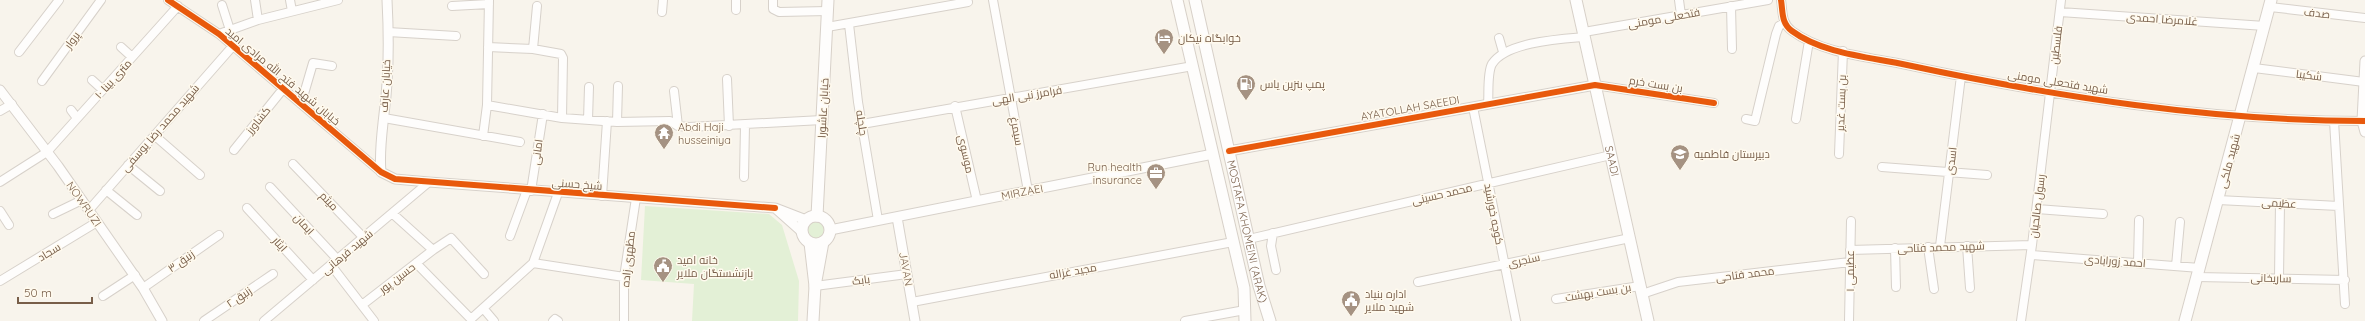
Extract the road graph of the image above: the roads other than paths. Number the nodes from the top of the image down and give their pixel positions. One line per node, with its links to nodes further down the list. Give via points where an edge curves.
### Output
1 (59, 0): 52 (street)
2 (101, 0): 63 (street, پروار)
3 (168, 0): 24 (street, خیابان شهید فتح الله مرادی امید)
4 (255, 0): 34 (street)
5 (290, 0): 29 (street)
6 (338, 0): 29 (street)
7 (387, 0): 40 (street, خیابان عارف)
8 (663, 0): 30 (street)
9 (736, 0): 28 (street)
10 (773, 0): 23 (street, via 773,9 779,12)
11 (992, 0): 73 (street, سیمرغ)
12 (1177, 0): 57 (main road, MOSTAFA KHOMEINI (ARAK))
13 (1195, 0): 105 (main road, MOSTAFA KHOMEINI (ARAK))
14 (1576, 0): 42 (main road, SAADI)
15 (1679, 0): 32 (street)
16 (1768, 0): 27 (street, فتحعلی مومنی)
17 (1781, 0): 35 (street)
18 (2061, 0): 31 (street, فلسطین)
19 (970, 1): 36 (street)
20 (489, 2): 25 (street); 48 (street)
21 (2269, 2): 33 (street, صدف); 37 (main road, شهید ملکی)
22 (222, 5): 39 (street)
23 (828, 5): 38 (main road, خیابان عاشورا)
24 (178, 6): 41 (street, خیابان شهید فتح الله مرادی امید); 54 (street, ۱۰ متری بینا)
25 (452, 6)
26 (537, 6): 49 (street)
27 (1731, 6): 32 (street, فتحعلی مومنی); 50 (street)
28 (736, 10)
29 (292, 11): 34 (street)
30 (662, 12)
31 (2060, 12): 37 (street, غلامرضا احمدی); 71 (street, فلسطین)
32 (1681, 15): 42 (street, فتحعلی مومنی)
33 (2365, 18)
34 (258, 20): 39 (street)
35 (1784, 23): 45 (street, شهید فتحعلی مومنی); 88 (street, via 1779,26 1776,34 1755,121)
36 (849, 24): 38 (street); 96 (street, چلچله)
37 (2265, 26): 58 (main road, شهید ملکی)
38 (827, 27): 91 (main road, خیابان عاشورا)
39 (230, 30): 41 (street)
40 (388, 32): 43 (street); 86 (street, خیابان عارف)
41 (219, 34): 47 (street, خیابان شهید فتح الله مرادی امید)
42 (1584, 35): 53 (street, فتحعلی مومنی); 65 (main road, SAADI)
43 (456, 36)
44 (1499, 38): 53 (street)
45 (1809, 41): 51 (street, شهید فتحعلی مومنی); 89 (street)
46 (121, 47): 54 (street)
47 (232, 47): 68 (street, خیابان شهید فتح الله مرادی امید); 101 (street, شهید محمد رضا یوسفی)
48 (488, 48): 49 (street); 78 (street)
49 (534, 49): 87 (street, via 558,52 563,58)
50 (1732, 49)
51 (1843, 51): 60 (street, شهید فتحعلی مومنی); 108 (street, بن بست غدیر)
52 (19, 52)
53 (1503, 52): 77 (street, via 1491,66)
54 (132, 57): 70 (street, ۱۰ متری بینا)
55 (2365, 61): 59 (street)
56 (332, 66): 76 (street, via 314,62)
57 (1193, 66): 73 (street, فرامرز نبی الهی); 107 (main road, MOSTAFA KHOMEINI (ARAK))
58 (2254, 68): 64 (street, شکیبا); 84 (main road, شهید ملکی)
59 (2365, 69): 64 (street)
60 (1961, 76): 71 (street, شهید فتحعلی مومنی); 113 (street, اسدی)
61 (727, 79): 99 (street)
62 (92, 80): 70 (street)
63 (42, 81)
64 (2364, 82): 94 (street)
65 (1595, 85): 74 (street, بن بست خرم); 77 (street, AYATOLLAH SAEEDI); 109 (main road, SAADI)
66 (618, 86): 95 (street)
67 (589, 87): 90 (street)
68 (283, 89): 76 (street, خیابان شهید فتح الله مرادی امید); 104 (street, کشاورز)
69 (0, 90): 75 (street, NOWRUZI)
70 (103, 90): 85 (street, ۱۰ متری بینا)
71 (2050, 91): 84 (street, شهید فتحعلی مومنی); 136 (street, رسول صالحیان)
72 (674, 92): 98 (street)
73 (1011, 98): 79 (street, فرامرز نبی الهی); 125 (street, سیمرغ)
74 (1714, 103)
75 (12, 104): 82 (street); 106 (street, NOWRUZI)
76 (301, 104): 114 (street, خیابان شهید فتح الله مرادی امید)
77 (1488, 104): 80 (street, AYATOLLAH SAEEDI)
78 (487, 105): 83 (street); 102 (street)
79 (955, 106): 96 (street, فرامرز نبی الهی); 131 (street, موسوی)
80 (1473, 107): 105 (street, AYATOLLAH SAEEDI); 120 (street, کوچه خورشید)
81 (71, 110): 85 (street)
82 (0, 111)
83 (543, 114): 87 (street); 124 (street, امانی)
84 (2241, 117): 93 (street, شهید فتحعلی مومنی); 130 (main road, شهید ملکی)
85 (77, 118): 106 (street, ۱۰ متری بینا)
86 (384, 118): 102 (street); 114 (street, خیابان عارف)
87 (562, 118): 90 (street)
88 (1746, 119)
89 (1796, 119)
90 (588, 120): 92 (street)
91 (822, 120): 97 (street); 143 (main road, خیابان عاشورا)
92 (607, 121): 95 (street); 127 (street)
93 (2334, 121): 94 (street, شهید فتحعلی مومنی); 133 (street)
94 (2363, 121): 100 (street)
95 (617, 122): 98 (street, via 670,121)
96 (862, 124): 146 (street, چلچله)
97 (744, 125): 99 (street); 117 (street)
98 (678, 126): 99 (street)
99 (729, 126)
100 (2365, 132)
101 (154, 135): 111 (street, شهید محمد رضا یوسفی); 115 (street)
102 (483, 136): 103 (street)
103 (520, 142)
104 (234, 150)
105 (1229, 151): 159 (main road, MOSTAFA KHOMEINI (ARAK))
106 (47, 152): 118 (street, ۱۰ متری بینا); 129 (street, NOWRUZI)
107 (1213, 154): 125 (street, MIRZAEI); 161 (main road, MOSTAFA KHOMEINI (ARAK))
108 (1839, 154)
109 (1611, 155): 120 (street, محمد حسینی); 158 (main road, SAADI)
110 (293, 164): 157 (street, میثم)
111 (128, 165): 122 (street, شهید محمد رضا یوسفی); 123 (street)
112 (1882, 167): 113 (street)
113 (1950, 171): 116 (street); 164 (street, اسدی)
114 (380, 172): 119 (street, شیخ حسنی, via 395,179)
115 (200, 175)
116 (1987, 175)
117 (744, 177)
118 (0, 182)
119 (429, 182): 124 (street, شیخ حسنی); 140 (street, شهید فرهانی)
120 (1488, 184): 154 (street, محمد حسینی); 176 (street, کوچه خورشید)
121 (270, 188): 171 (street, ایمان)
122 (106, 190): 137 (street, شهید محمد رضا یوسفی); 142 (street)
123 (160, 191)
124 (529, 191): 126 (street, شیخ حسنی); 156 (street, امانی)
125 (1028, 191): 131 (street, MIRZAEI)
126 (558, 193): 127 (street, شیخ حسنی); 174 (street)
127 (602, 196): 128 (street, شیخ حسنی)
128 (636, 198): 135 (street, شیخ حسنی); 184 (street, مظهری زاده)
129 (82, 200): 137 (street, NOWRUZI); 139 (street)
130 (2218, 200): 132 (street, عظیمی); 179 (main road, شهید ملکی)
131 (977, 201): 144 (street, MIRZAEI)
132 (2280, 203): 133 (street, عظیمی); 185 (street)
133 (2339, 206): 187 (street)
134 (247, 208): 186 (street, ایثار)
135 (774, 208): 145 (street, شیخ حسنی); 153 (street)
136 (2037, 208): 141 (street); 163 (street, رسول صالحیان)
137 (89, 210): 149 (street, NOWRUZI)
138 (0, 211): 151 (street)
139 (53, 214)
140 (393, 214): 157 (street, شهید فرهانی); 168 (street)
141 (2103, 214)
142 (137, 215)
143 (817, 216): 145 (main road); 152 (main road, via 828,222)
144 (897, 217): 146 (street, MIRZAEI); 182 (street, JAVAN)
145 (806, 220): 153 (main road)
146 (878, 220): 152 (street, MIRZAEI)
147 (2139, 220): 175 (street)
148 (1851, 221): 169 (street, عظیمی ۱)
149 (97, 222): 183 (street, NOWRUZI); 188 (street, سجاد)
150 (2180, 222): 177 (street)
151 (8, 225)
152 (830, 230): 160 (main road)
153 (802, 232): 162 (main road, via 803,237)
154 (1273, 233): 159 (street, محمد حسینی); 178 (street, via 1271,246)
155 (219, 235): 192 (street, زنبق ۳)
156 (510, 236)
157 (364, 238): 171 (street, شهید فرهانی)
158 (1630, 238): 176 (street, سنجری); 195 (main road, SAADI)
159 (1249, 239): 214 (main road, MOSTAFA KHOMEINI (ARAK))
160 (823, 242): 162 (main road); 190 (main road)
161 (1233, 242): 198 (street, مجید غزاله); 202 (main road, MOSTAFA KHOMEINI (ARAK), via 1244,288)
162 (810, 243): 190 (main road)
163 (2032, 245): 165 (street, شهید محمد فتاحی); 170 (street, رسول صالحیان)
164 (1940, 246): 165 (street, شهید محمد فتاحی); 166 (street, شهید محمد فتاحی)
165 (1967, 246): 193 (street)
166 (1928, 247): 167 (street, شهید محمد فتاحی); 194 (street)
167 (1895, 248): 169 (street, شهید محمد فتاحی); 191 (street)
168 (432, 250): 173 (street, حسین پور); 181 (street, حسین پور, via 451,238)
169 (1850, 250): 172 (street, عظیمی ۱)
170 (2031, 255): 175 (street, احمد زورابادی); 218 (street, رسول صالحیان)
171 (335, 262): 186 (street, شهید فرهانی); 200 (street, ایمان)
172 (1850, 262): 195 (street, محمد فتاحی, via 1678,282); 217 (street, عظیمی ۱)
173 (416, 263): 200 (street, حسین پور); 201 (street, via 471,319)
174 (532, 263): 184 (street); 201 (street)
175 (2138, 263): 177 (street, احمد زورابادی)
176 (1504, 264): 189 (street, سنجری); 215 (street, کوچه خورشید)
177 (2176, 266): 179 (street, احمد زورابادی)
178 (1276, 270)
179 (2198, 272): 185 (street, ساریخانی); 219 (main road, شهید ملکی)
180 (274, 274): 204 (street, زنبق ۲)
181 (484, 274)
182 (907, 274): 190 (street, بابک); 198 (street, JAVAN)
183 (135, 275): 192 (street, NOWRUZI); 196 (street)
184 (624, 277): 210 (street, مظهری زاده)
185 (2279, 278): 187 (street, ساریخانی)
186 (313, 280): 205 (street, شهید فرهانی)
187 (2345, 280): 199 (street)
188 (0, 281)
189 (1418, 282)
190 (815, 286): 211 (main road)
191 (1896, 287)
192 (143, 288): 203 (street, NOWRUZI)
193 (1970, 288)
194 (1934, 289)
195 (1641, 290): 197 (street, بن بست بهشت); 216 (main road, SAADI)
196 (103, 296)
197 (1556, 299)
198 (912, 302): 212 (street, JAVAN)
199 (2345, 304)
200 (362, 305): 206 (street, ایمان)
201 (483, 308): 207 (street)
202 (1245, 315): 213 (street)
203 (162, 321)
204 (204, 321)
205 (264, 321)
206 (374, 321)
207 (494, 321)
208 (553, 321): 209 (street)
209 (558, 321)
210 (624, 321)
211 (813, 321)
212 (916, 321)
213 (1185, 321)
214 (1270, 321)
215 (1516, 321)
216 (1648, 321)
217 (1849, 321)
218 (2021, 321)
219 (2185, 321)

